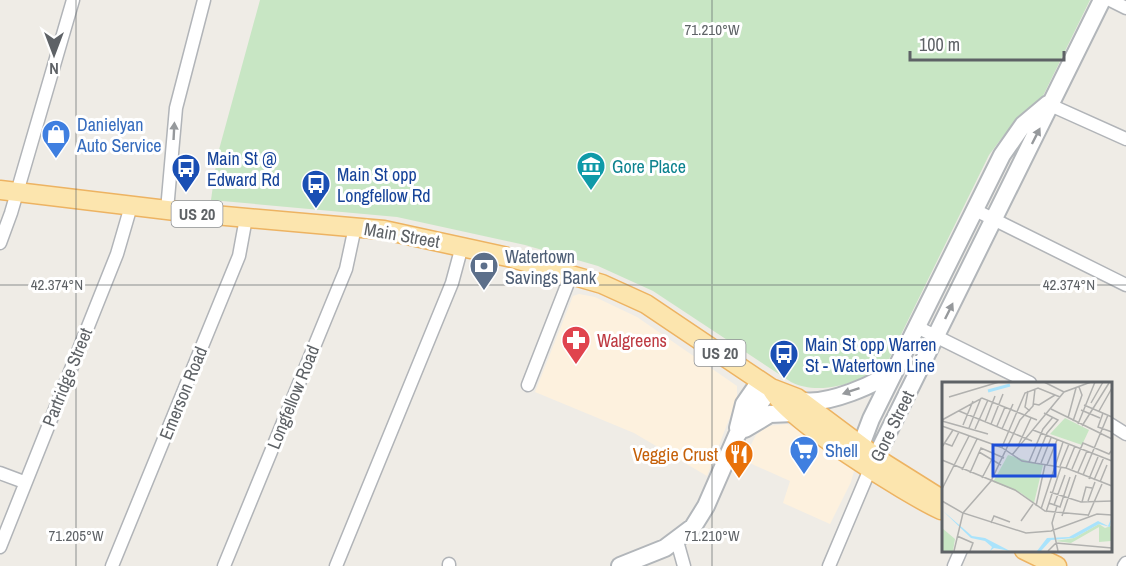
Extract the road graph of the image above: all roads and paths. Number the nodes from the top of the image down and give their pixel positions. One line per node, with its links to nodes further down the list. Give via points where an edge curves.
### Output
1 (73, 0): 8 (street)
2 (204, 0): 10 (street, one-way to 2, via 176,108)
3 (1102, 0): 6 (street, Gore Street)
4 (1110, 0): 5 (street)
5 (1126, 8)
6 (1048, 104): 7 (street); 11 (street, Gore Street, via 1011,139); 13 (street, Gore Street, one-way to 6, via 1041,126)
7 (1126, 139)
8 (8, 191): 9 (main road, Main Street / US 20); 15 (street)
9 (131, 206): 10 (main road, Main Street / US 20); 31 (street, Partridge Street, via 122,240)
10 (167, 210): 12 (main road, Main Street / US 20)
11 (975, 210): 13 (street); 19 (street, Gore Street)
12 (246, 218): 14 (main road, Main Street / US 20); 38 (street, Emerson Road, via 239,256)
13 (994, 219): 18 (street); 20 (street, Gore Street, one-way to 13)
14 (355, 226): 16 (main road, Main Street / US 20); 39 (street, Longfellow Road, via 346,269)
15 (0, 243)
16 (462, 246): 17 (main road, Main Street / US 20); 40 (street, via 452,283)
17 (572, 274): 23 (main road, Main Street / US 20, via 646,304); 24 (street)
18 (1126, 285)
19 (917, 327): 20 (street); 21 (street, Gore Street)
20 (937, 336): 22 (street); 29 (street, Gore Street)
21 (896, 368): 25 (street, one-way to 25, via 867,385); 29 (street, Gore Street, via 868,425)
22 (1028, 382)
23 (765, 384): 25 (main road, Main Street / US 20, via 776,398); 28 (street)
24 (528, 385)
25 (797, 407): 28 (street, via 766,416); 29 (main road, Main Street / US 20)
26 (1111, 425): 27 (street)
27 (1126, 434)
28 (737, 435): 34 (street, via 700,517)
29 (870, 458): 32 (main road, Main Street / US 20); 33 (main road, Main Street / US 20); 43 (street)
30 (0, 472): 31 (street)
31 (24, 482): 35 (street, Partridge Street)
32 (942, 499)
33 (942, 511)
34 (677, 541): 41 (street); 42 (street)
35 (0, 547)
36 (960, 551): 44 (street)
37 (1028, 551): 45 (main road)
38 (112, 566)
39 (224, 566)
40 (336, 566)
41 (620, 566)
42 (684, 566)
43 (829, 566)
44 (954, 566)
45 (1057, 566)

